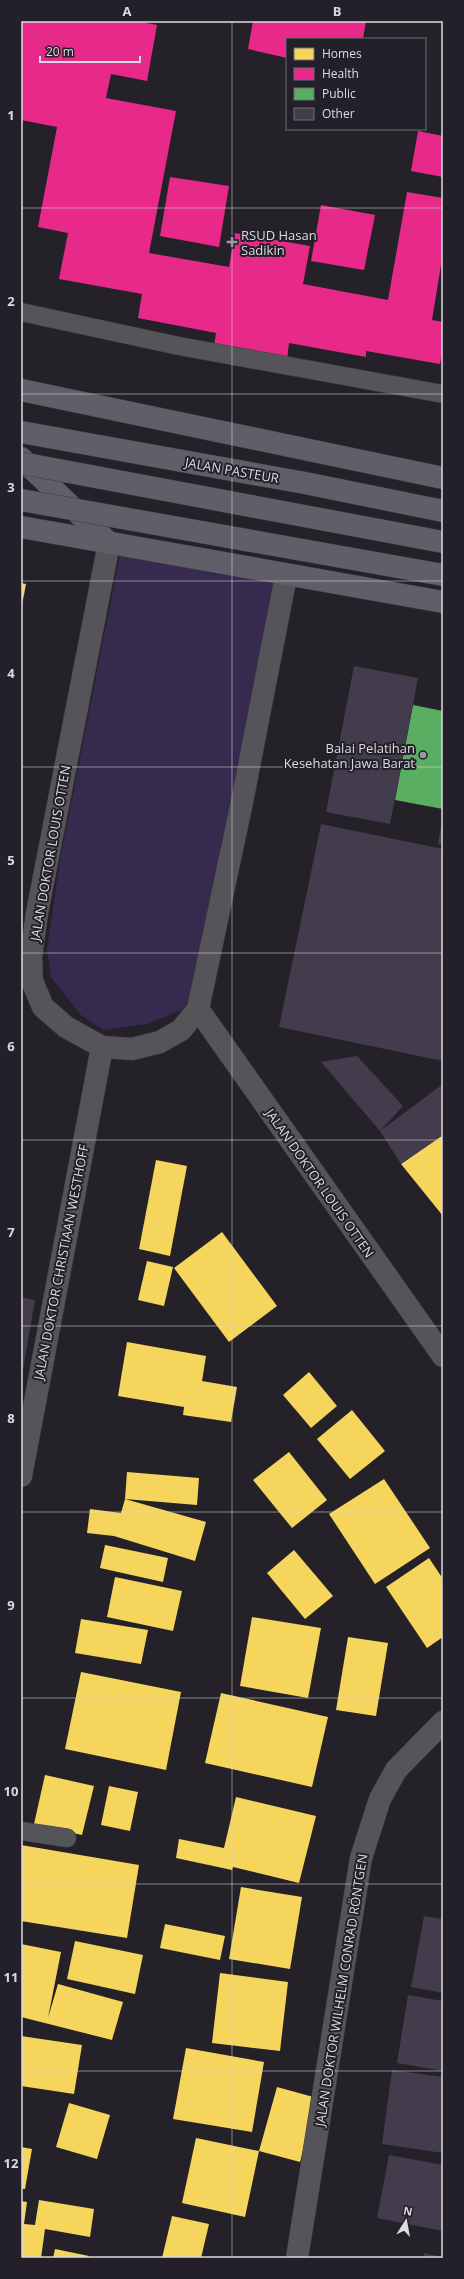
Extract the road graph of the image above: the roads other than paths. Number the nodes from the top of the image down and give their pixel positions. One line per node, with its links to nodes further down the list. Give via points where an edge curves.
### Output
1 (21, 312): 3 (lane, via 179,346)
2 (21, 390): 7 (highway)
3 (443, 394)
4 (21, 432): 9 (highway, JALAN PASTEUR, via 305,483)
5 (21, 458): 12 (highway)
6 (21, 463): 11 (highway, bridge)
7 (443, 478)
8 (21, 500): 13 (highway, bridge)
9 (443, 511)
10 (21, 527): 12 (highway)
11 (443, 542)
12 (109, 543): 14 (highway); 17 (main road, JALAN DOKTOR LOUIS OTTEN, via 37,913 31,957 32,981 43,1007 66,1027)
13 (443, 575)
14 (286, 576): 15 (highway); 16 (main road, JALAN DOKTOR LOUIS OTTEN)
15 (443, 602)
16 (198, 1009): 17 (main road, JALAN DOKTOR LOUIS OTTEN, via 181,1030 160,1042 132,1049); 18 (main road, JALAN DOKTOR LOUIS OTTEN)
17 (102, 1047): 19 (main road, JALAN DOKTOR CHRISTIAAN WESTHOFF)
18 (443, 1356)
19 (21, 1476)
20 (443, 1722): 23 (main road, JALAN DOKTOR WILHELM CONRAD RÖNTGEN, via 396,1770 380,1799 361,1858)
21 (21, 1831): 22 (lane)
22 (66, 1838)
23 (297, 2258)

